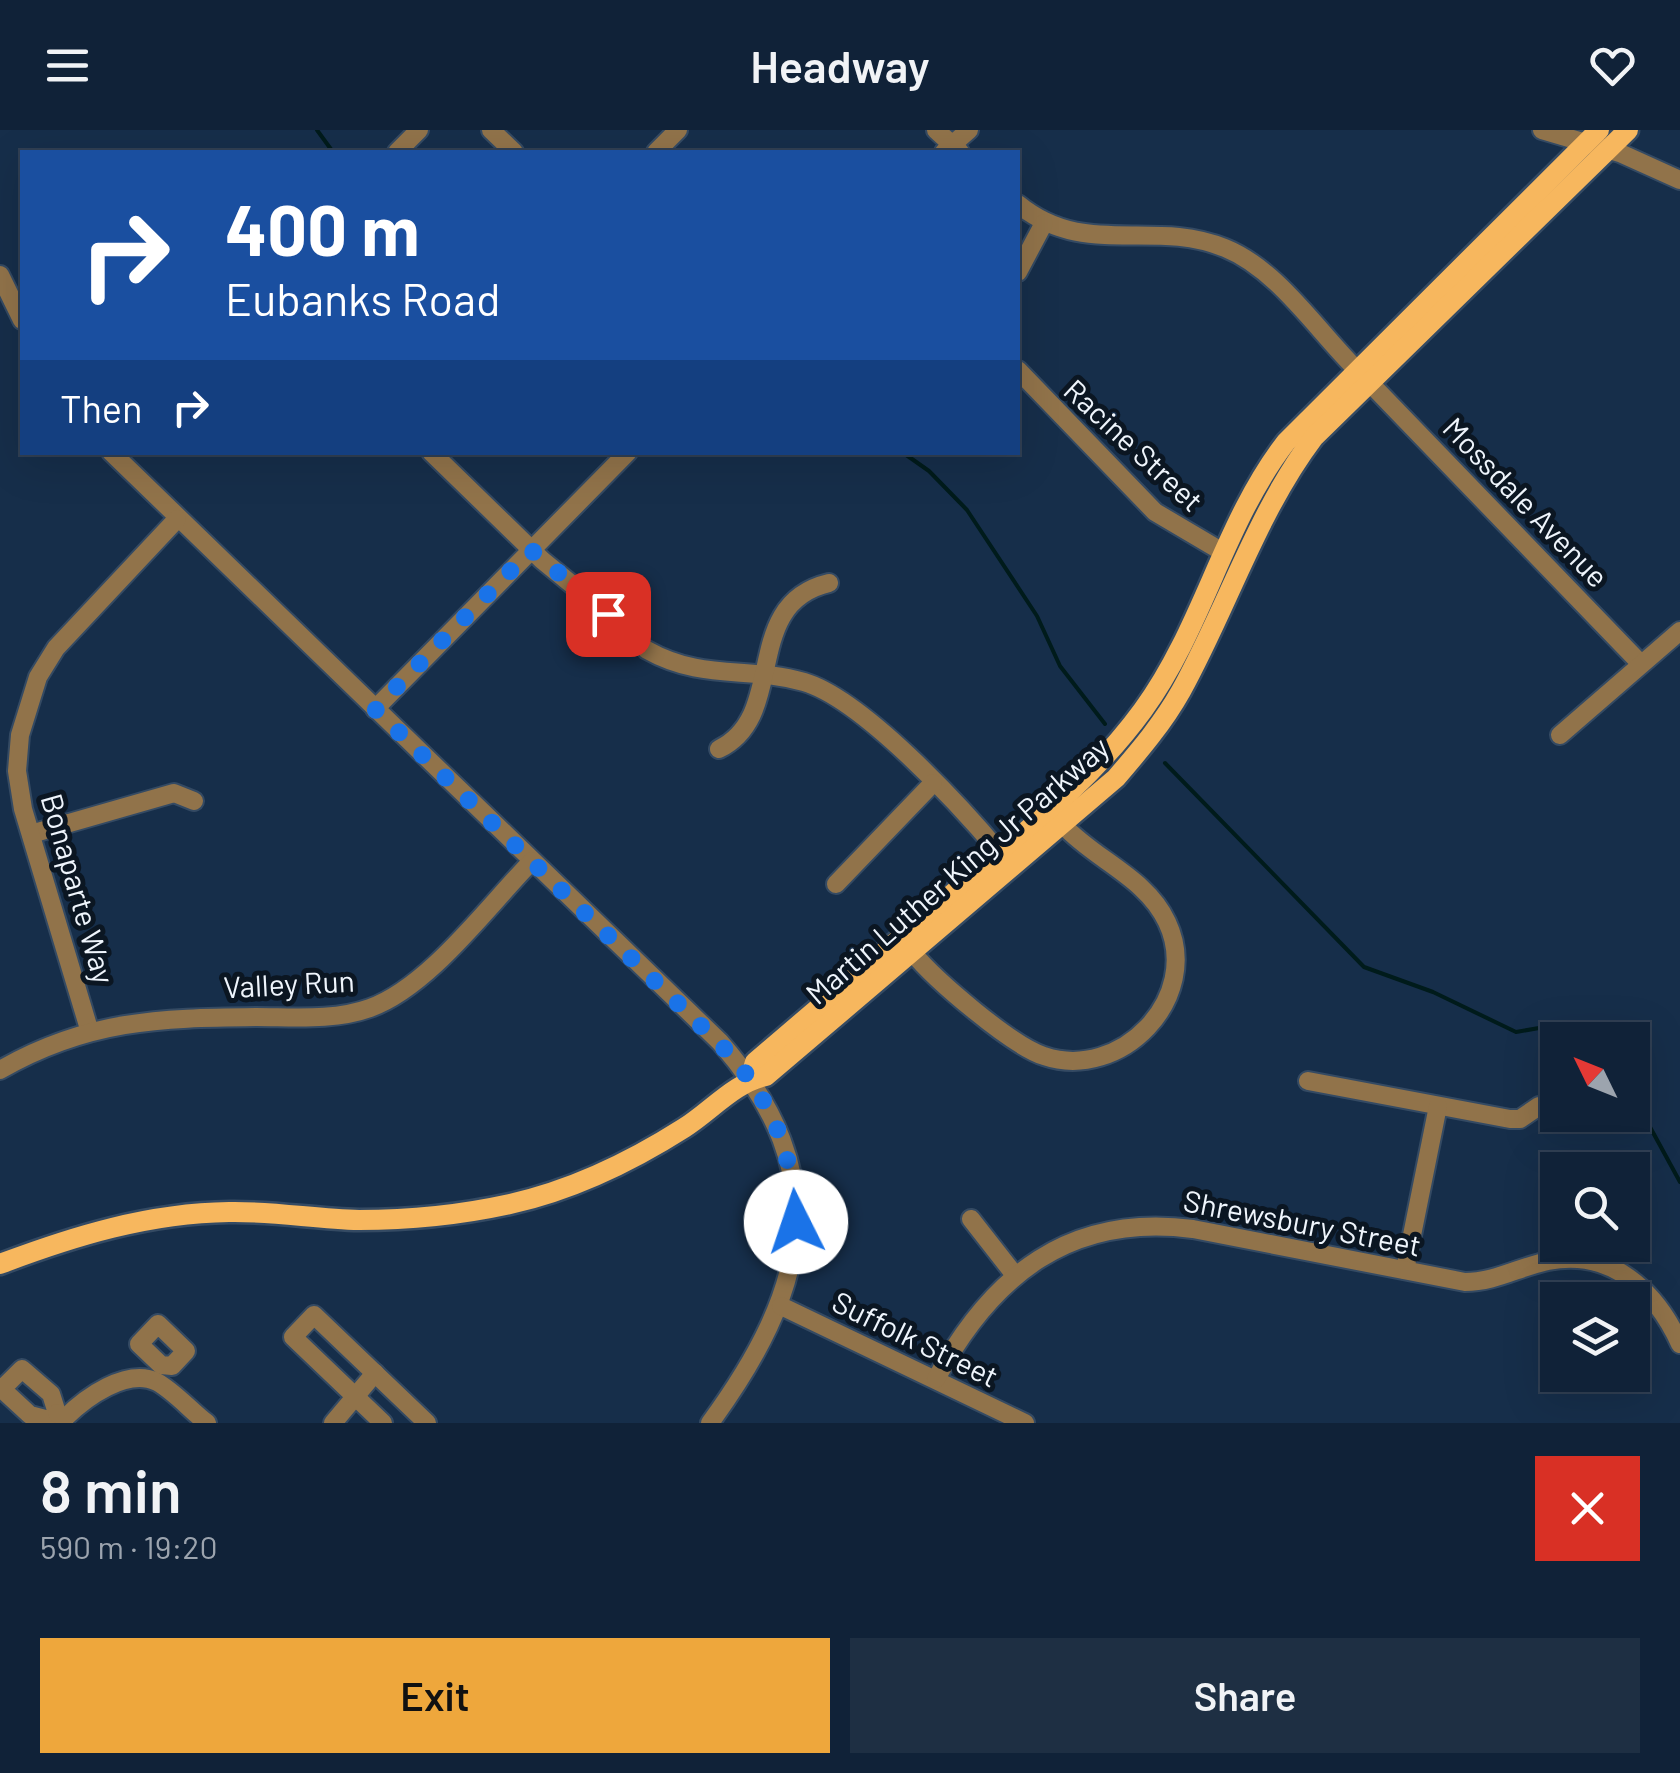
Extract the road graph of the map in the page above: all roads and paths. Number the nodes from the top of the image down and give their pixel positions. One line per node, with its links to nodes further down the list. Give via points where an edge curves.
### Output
1 (419, 130): 9 (street)
2 (492, 130): 10 (street)
3 (678, 130): 11 (street)
4 (936, 130): 12 (street)
5 (969, 130): 12 (street)
6 (1542, 130): 8 (street)
7 (1628, 130): 8 (main road, Martin Luther King Jr Parkway)
8 (1597, 141): 13 (street); 20 (main road, Martin Luther King Jr Parkway)
9 (399, 150)
10 (512, 150)
11 (658, 150)
12 (952, 150)
13 (1680, 180)
14 (1020, 205): 15 (street, Mossdale Avenue)
15 (1044, 223): 16 (street); 20 (street, Mossdale Avenue, via 1092,237 1171,235 1228,249 1265,274)
16 (1020, 268)
17 (0, 275): 18 (street)
18 (20, 316)
19 (1020, 372): 26 (street, Racine Street, via 1155,512)
20 (1362, 375): 26 (main road, Martin Luther King Jr Parkway, via 1268,465); 31 (street, Mossdale Avenue); 38 (main road, Martin Luther King Jr Parkway, via 1283,478 1180,693 1151,738)
21 (114, 455): 24 (street)
22 (434, 455): 25 (street)
23 (625, 455): 25 (street)
24 (177, 518): 33 (street); 39 (street, Bonaparte Way, via 76,624 38,677 22,724 18,771)
25 (531, 550): 28 (street); 33 (street)
26 (1221, 551): 40 (main road, Martin Luther King Jr Parkway, via 1184,643 1145,707 1066,797)
27 (829, 583): 32 (street, via 805,589 790,602)
28 (608, 614)
29 (1680, 631): 31 (street)
30 (647, 650): 32 (street, via 705,672)
31 (1641, 664): 34 (street)
32 (762, 675): 35 (street, via 750,723); 36 (street, via 829,692)
33 (375, 709): 41 (street)
34 (1560, 735)
35 (719, 749)
36 (932, 783): 40 (street); 42 (street)
37 (194, 801): 39 (street, via 174,792)
38 (1063, 825): 43 (main road, Martin Luther King Jr Parkway); 43 (street, via 1145,891 1168,925 1175,957 1171,989 1137,1038 1087,1061 1043,1056 1014,1040)
39 (31, 834): 44 (street, Bonaparte Way)
40 (1000, 853): 46 (main road, Martin Luther King Jr Parkway, via 754,1062)
41 (532, 861): 44 (street, Valley Run, via 413,982 369,1008 331,1016 134,1020); 46 (street)
42 (836, 884)
43 (913, 953): 46 (main road, Martin Luther King Jr Parkway, via 766,1076)
44 (89, 1029): 45 (street, Valley Run)
45 (0, 1070)
46 (750, 1079): 51 (main road, Martin Luther King Jr Parkway, via 688,1126 612,1169 514,1203 408,1218 227,1212 162,1217 92,1231); 54 (street, via 780,1131 793,1182 795,1242)
47 (1308, 1080): 48 (street)
48 (1438, 1106): 49 (street, via 1510,1119); 52 (street)
49 (1540, 1106)
50 (972, 1220): 53 (street)
51 (0, 1264)
52 (1405, 1270): 53 (street, Shrewsbury Street, via 1154,1226 1080,1239); 55 (street, Shrewsbury Street, via 1478,1282 1549,1261 1598,1264 1644,1287)
53 (1014, 1274): 57 (street, Shrewsbury Street, via 974,1317)
54 (781, 1306): 57 (street, Suffolk Street); 64 (street)
55 (1680, 1344)
56 (375, 1373): 58 (street); 58 (street, via 314,1315 293,1337); 63 (street)
57 (936, 1379): 65 (street, Suffolk Street)
58 (354, 1395): 61 (street); 62 (street)
59 (62, 1418): 60 (street, via 110,1387 158,1373)
60 (200, 1421)
61 (333, 1423)
62 (383, 1423)
63 (427, 1423)
64 (710, 1423)
65 (1025, 1423)

